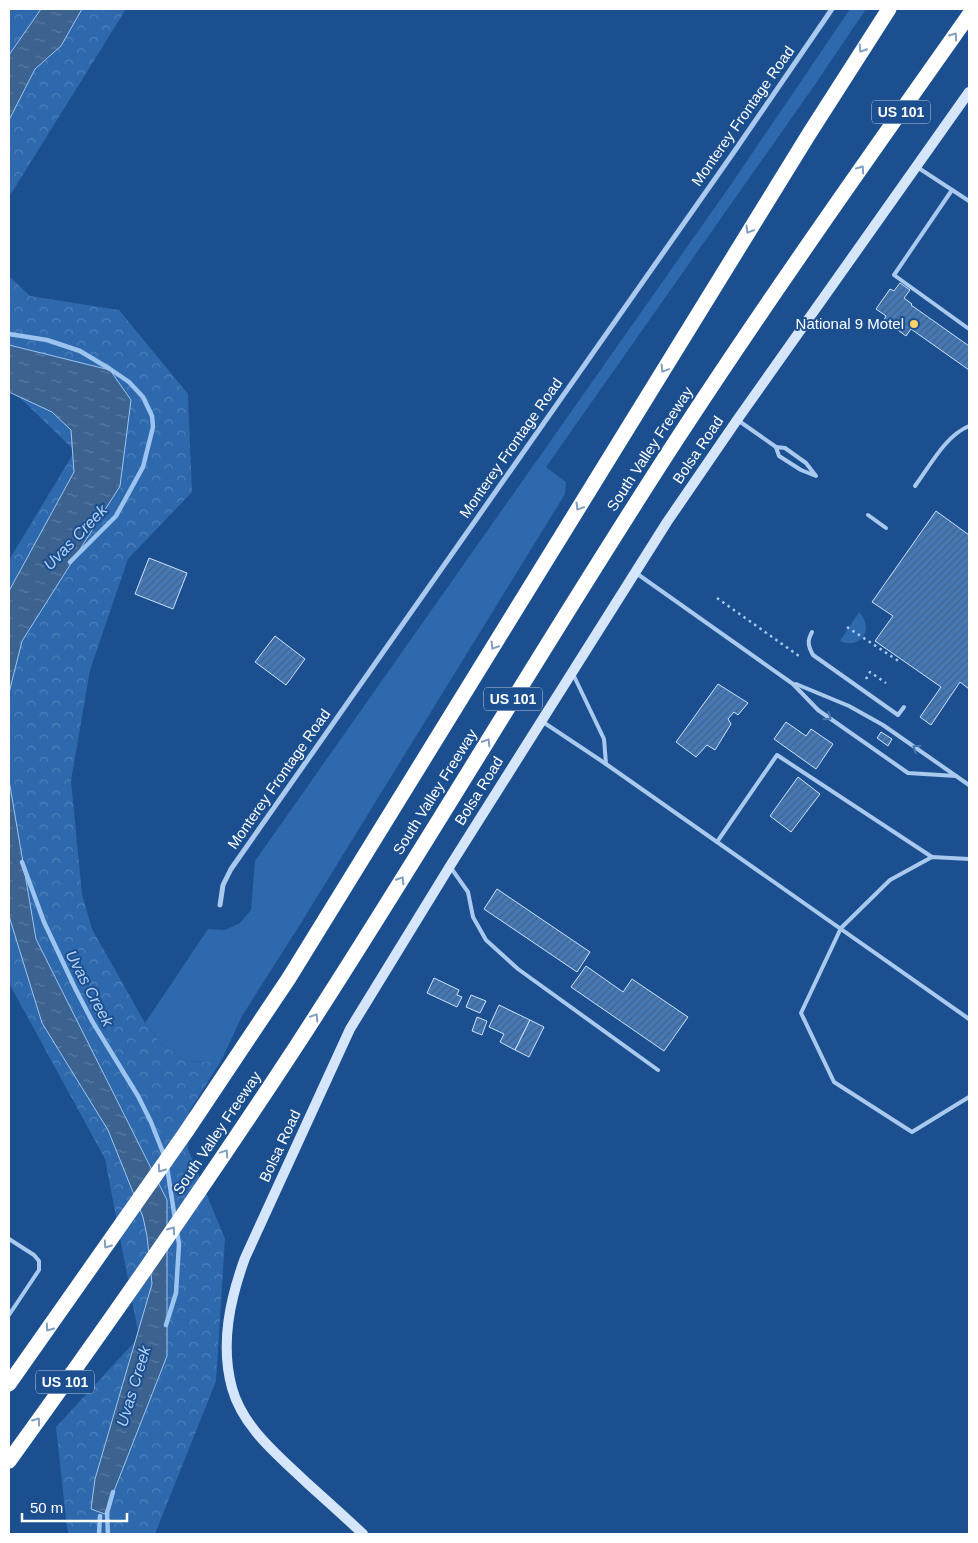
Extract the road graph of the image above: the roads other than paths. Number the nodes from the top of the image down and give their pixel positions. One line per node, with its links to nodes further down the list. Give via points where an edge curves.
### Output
1 (832, 9): 28 (street, Monterey Frontage Road, via 231,869 223,886)
2 (889, 9): 35 (highway, South Valley Freeway / US 101, one-way to 35, via 808,134 298,962 136,1206)
3 (969, 15): 36 (highway, South Valley Freeway / US 101, one-way to 3, via 272,1083 691,417)
4 (969, 92): 5 (main road, Bolsa Road)
5 (917, 166): 6 (lane); 9 (main road, Bolsa Road)
6 (952, 190): 7 (lane); 8 (lane, via 894,275)
7 (969, 201)
8 (969, 328)
9 (737, 420): 11 (lane); 15 (main road, Bolsa Road)
10 (969, 426): 12 (lane, via 944,447)
11 (776, 447): 11 (lane, via 779,456 816,476 806,462 785,448)
12 (916, 486)
13 (868, 515): 14 (lane)
14 (886, 528)
15 (635, 572): 17 (main road, Bolsa Road); 18 (lane)
16 (812, 632): 19 (lane, via 808,640 813,654 898,715)
17 (572, 672): 20 (main road, Bolsa Road); 21 (lane, via 604,739)
18 (793, 684): 22 (lane, one-way to 18, via 883,725 849,706); 22 (lane, one-way to 22, via 818,710 908,773)
19 (904, 707)
20 (541, 721): 21 (lane); 27 (main road, Bolsa Road)
21 (606, 764): 24 (lane)
22 (956, 776): 23 (lane)
23 (969, 785)
24 (717, 842): 25 (lane, via 777,755); 29 (lane)
25 (932, 857): 26 (lane); 29 (lane, via 890,880)
26 (969, 859)
27 (450, 866): 31 (lane, via 468,892 473,917 486,940 518,969); 37 (main road, Bolsa Road, via 350,1029 245,1258 229,1318 227,1367 232,1390 243,1413 276,1454)
28 (220, 905)
29 (841, 928): 30 (lane); 32 (lane, via 801,1013 834,1082 912,1132)
30 (969, 1019)
31 (658, 1070)
32 (969, 1097)
33 (9, 1239): 34 (lane, via 39,1261 39,1270)
34 (9, 1316)
35 (9, 1384)
36 (9, 1461)
37 (364, 1534)

